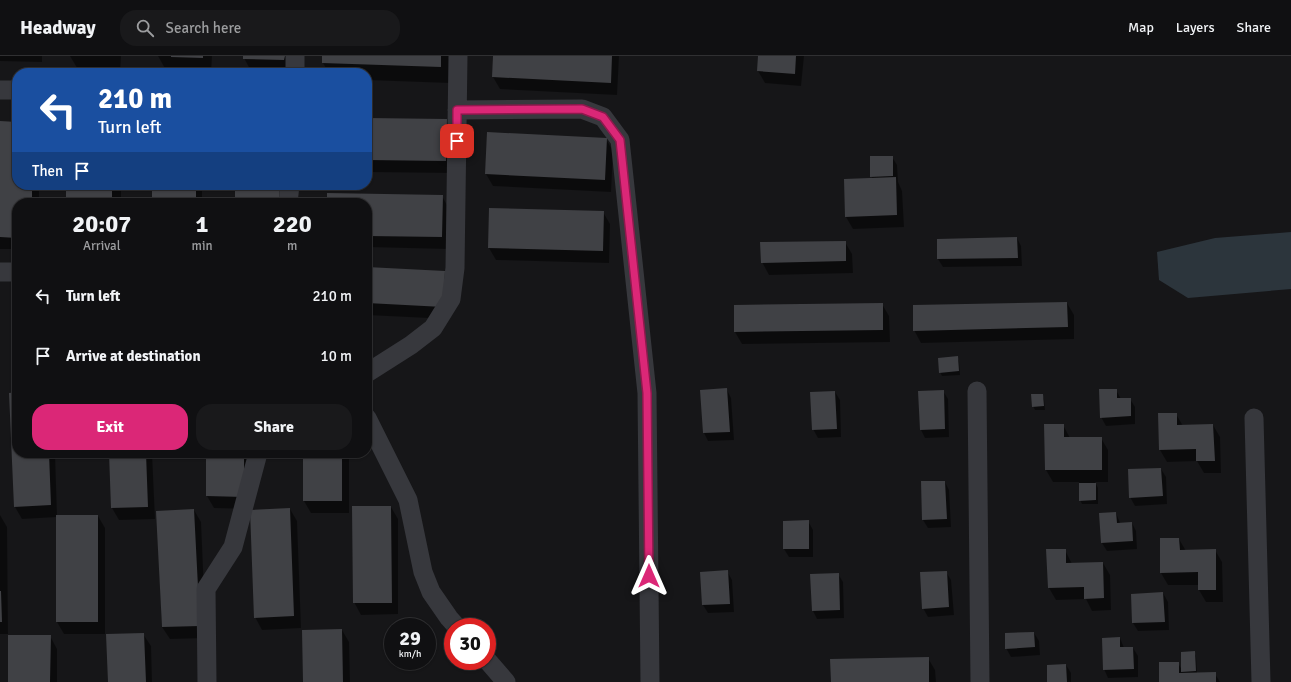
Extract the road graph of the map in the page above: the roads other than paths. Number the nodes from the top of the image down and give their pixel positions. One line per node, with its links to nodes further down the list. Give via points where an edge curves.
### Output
1 (295, 56): 3 (street)
2 (458, 56): 6 (street)
3 (295, 68)
4 (0, 90): 5 (street)
5 (12, 90)
6 (457, 110): 9 (street, via 455,268 451,299 433,328); 18 (street, via 582,109 603,117 620,140 647,393)
7 (0, 272): 8 (street)
8 (12, 272)
9 (372, 370)
10 (977, 391): 19 (street)
11 (1254, 418): 20 (street)
12 (372, 428): 14 (street, via 408,500 431,592)
13 (257, 458): 16 (street, via 233,547 206,589)
14 (449, 618)
15 (496, 670): 17 (street)
16 (208, 682)
17 (506, 682)
18 (650, 682)
19 (980, 682)
20 (1261, 682)

